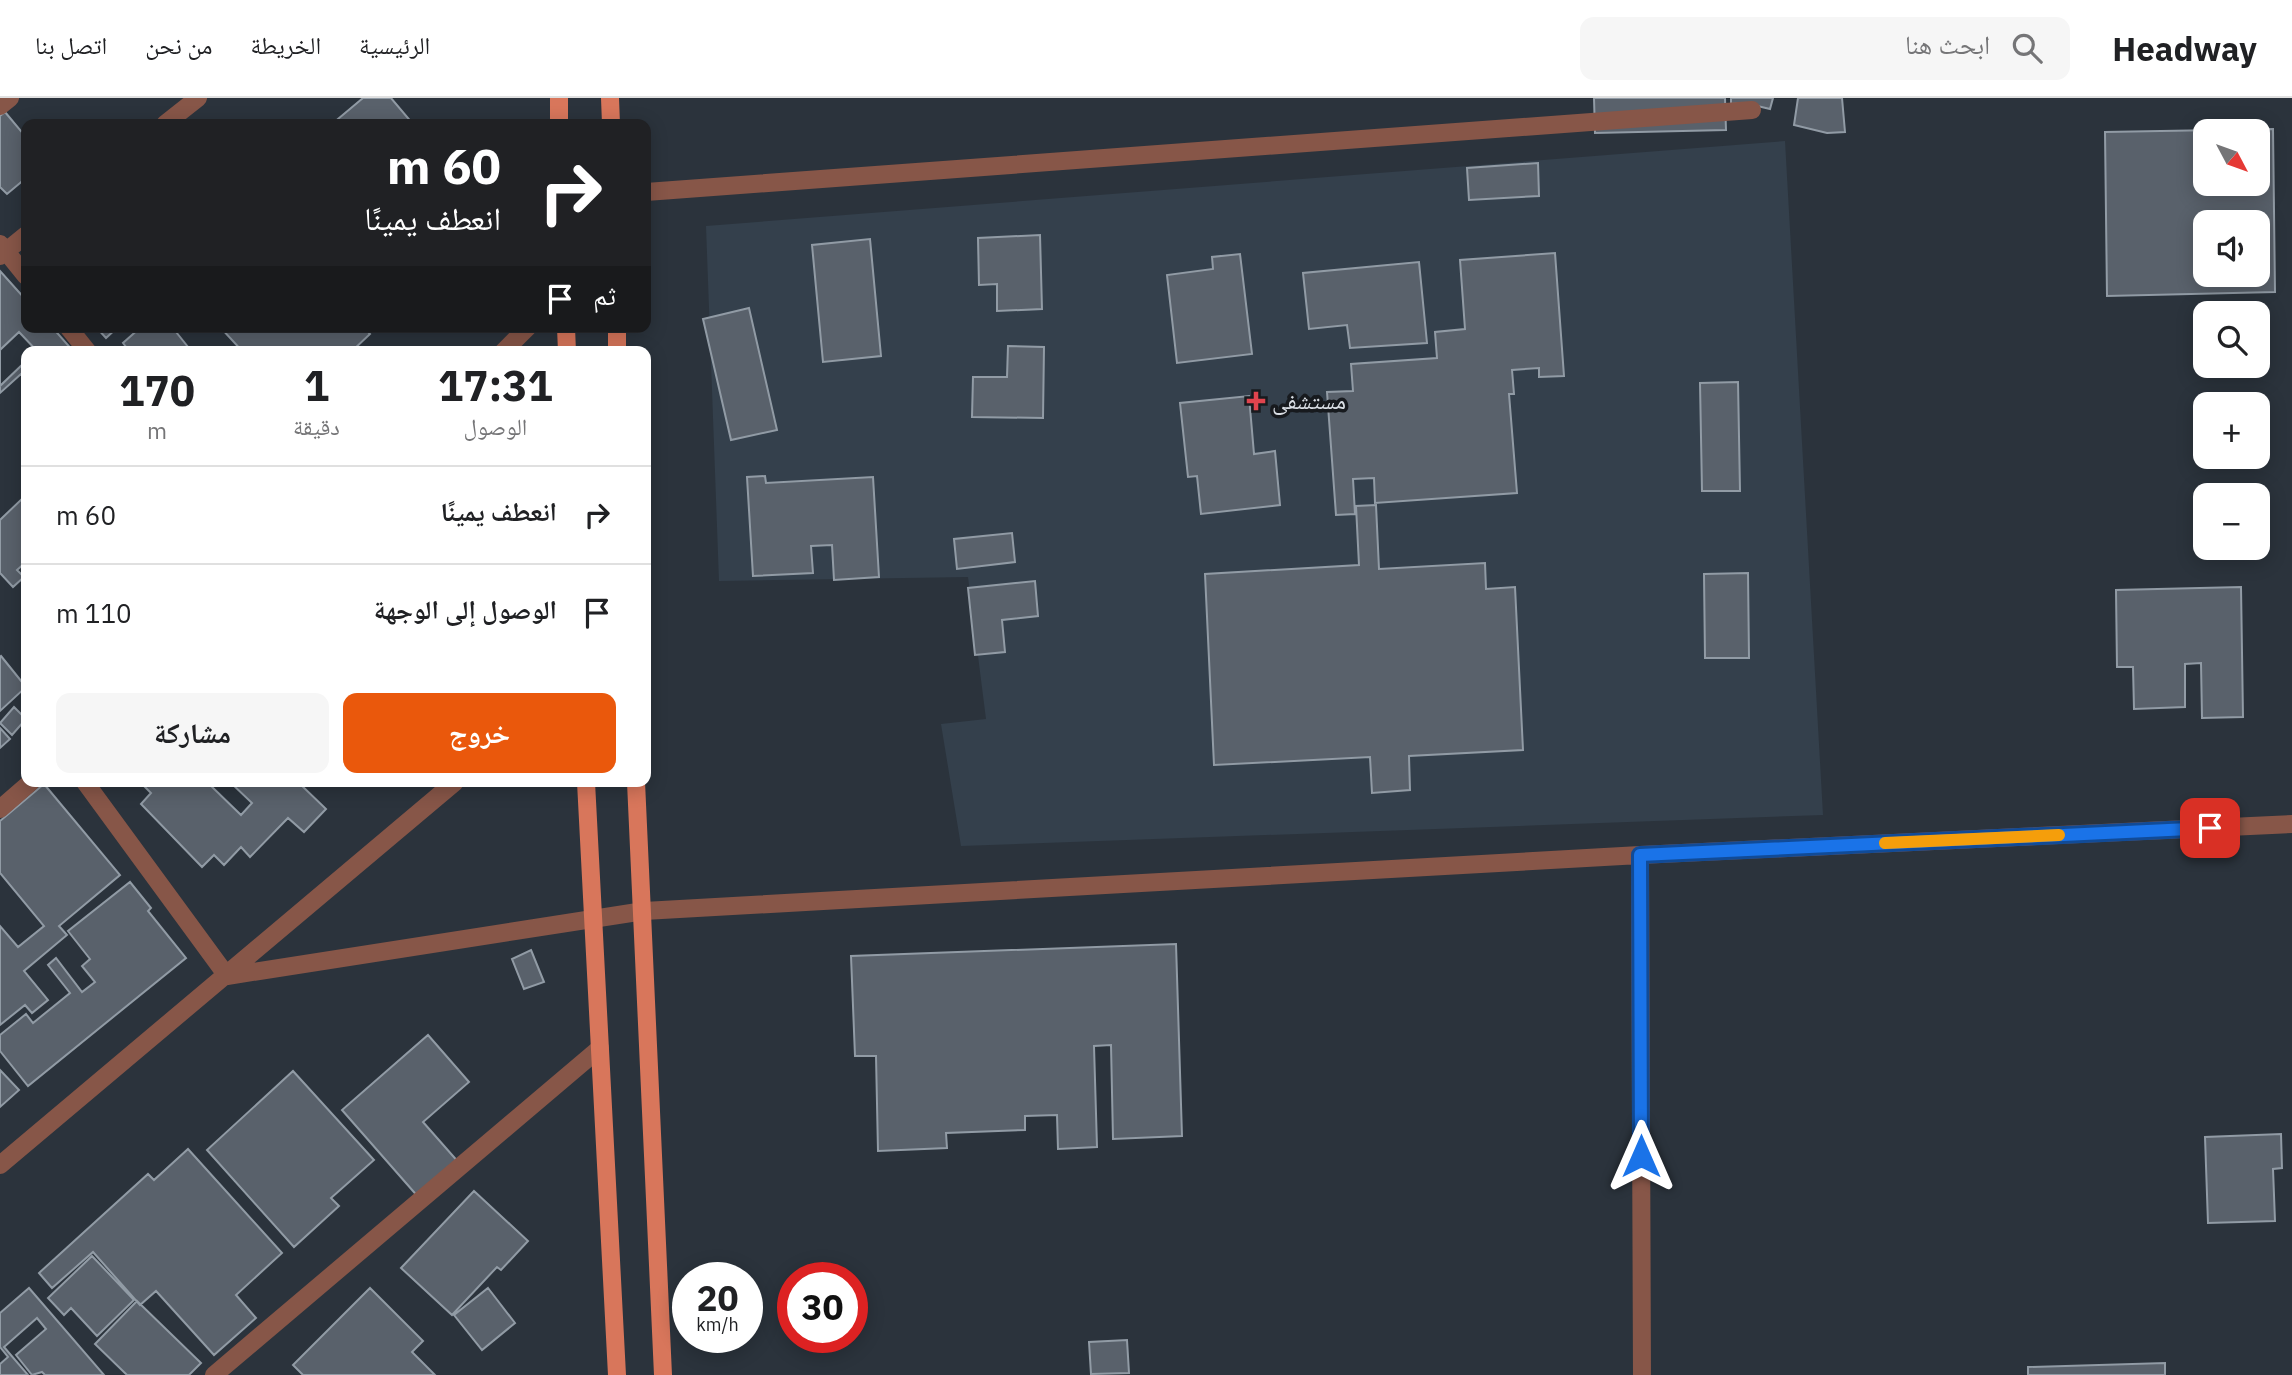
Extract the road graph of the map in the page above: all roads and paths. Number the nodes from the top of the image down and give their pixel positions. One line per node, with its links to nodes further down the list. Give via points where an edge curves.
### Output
1 (10, 98): 5 (street)
2 (198, 98): 7 (street)
3 (559, 98): 8 (main road)
4 (610, 98): 9 (main road)
5 (0, 106)
6 (1752, 110): 10 (street)
7 (171, 119)
8 (559, 119)
9 (611, 119)
10 (651, 192)
11 (21, 238): 12 (street)
12 (2, 250): 13 (street)
13 (21, 271)
14 (522, 333): 15 (street)
15 (509, 346)
16 (25, 787): 21 (street)
17 (89, 787): 26 (street)
18 (449, 787): 26 (street)
19 (586, 787): 25 (main road)
20 (636, 787): 24 (main road)
21 (0, 808)
22 (2292, 824): 23 (street)
23 (1640, 855): 24 (street); 32 (street)
24 (644, 911): 25 (street); 31 (main road)
25 (592, 918): 26 (street); 27 (main road)
26 (227, 976): 28 (street)
27 (600, 1048): 29 (street); 30 (main road)
28 (0, 1166)
29 (214, 1375)
30 (617, 1375)
31 (663, 1375)
32 (1642, 1375)

